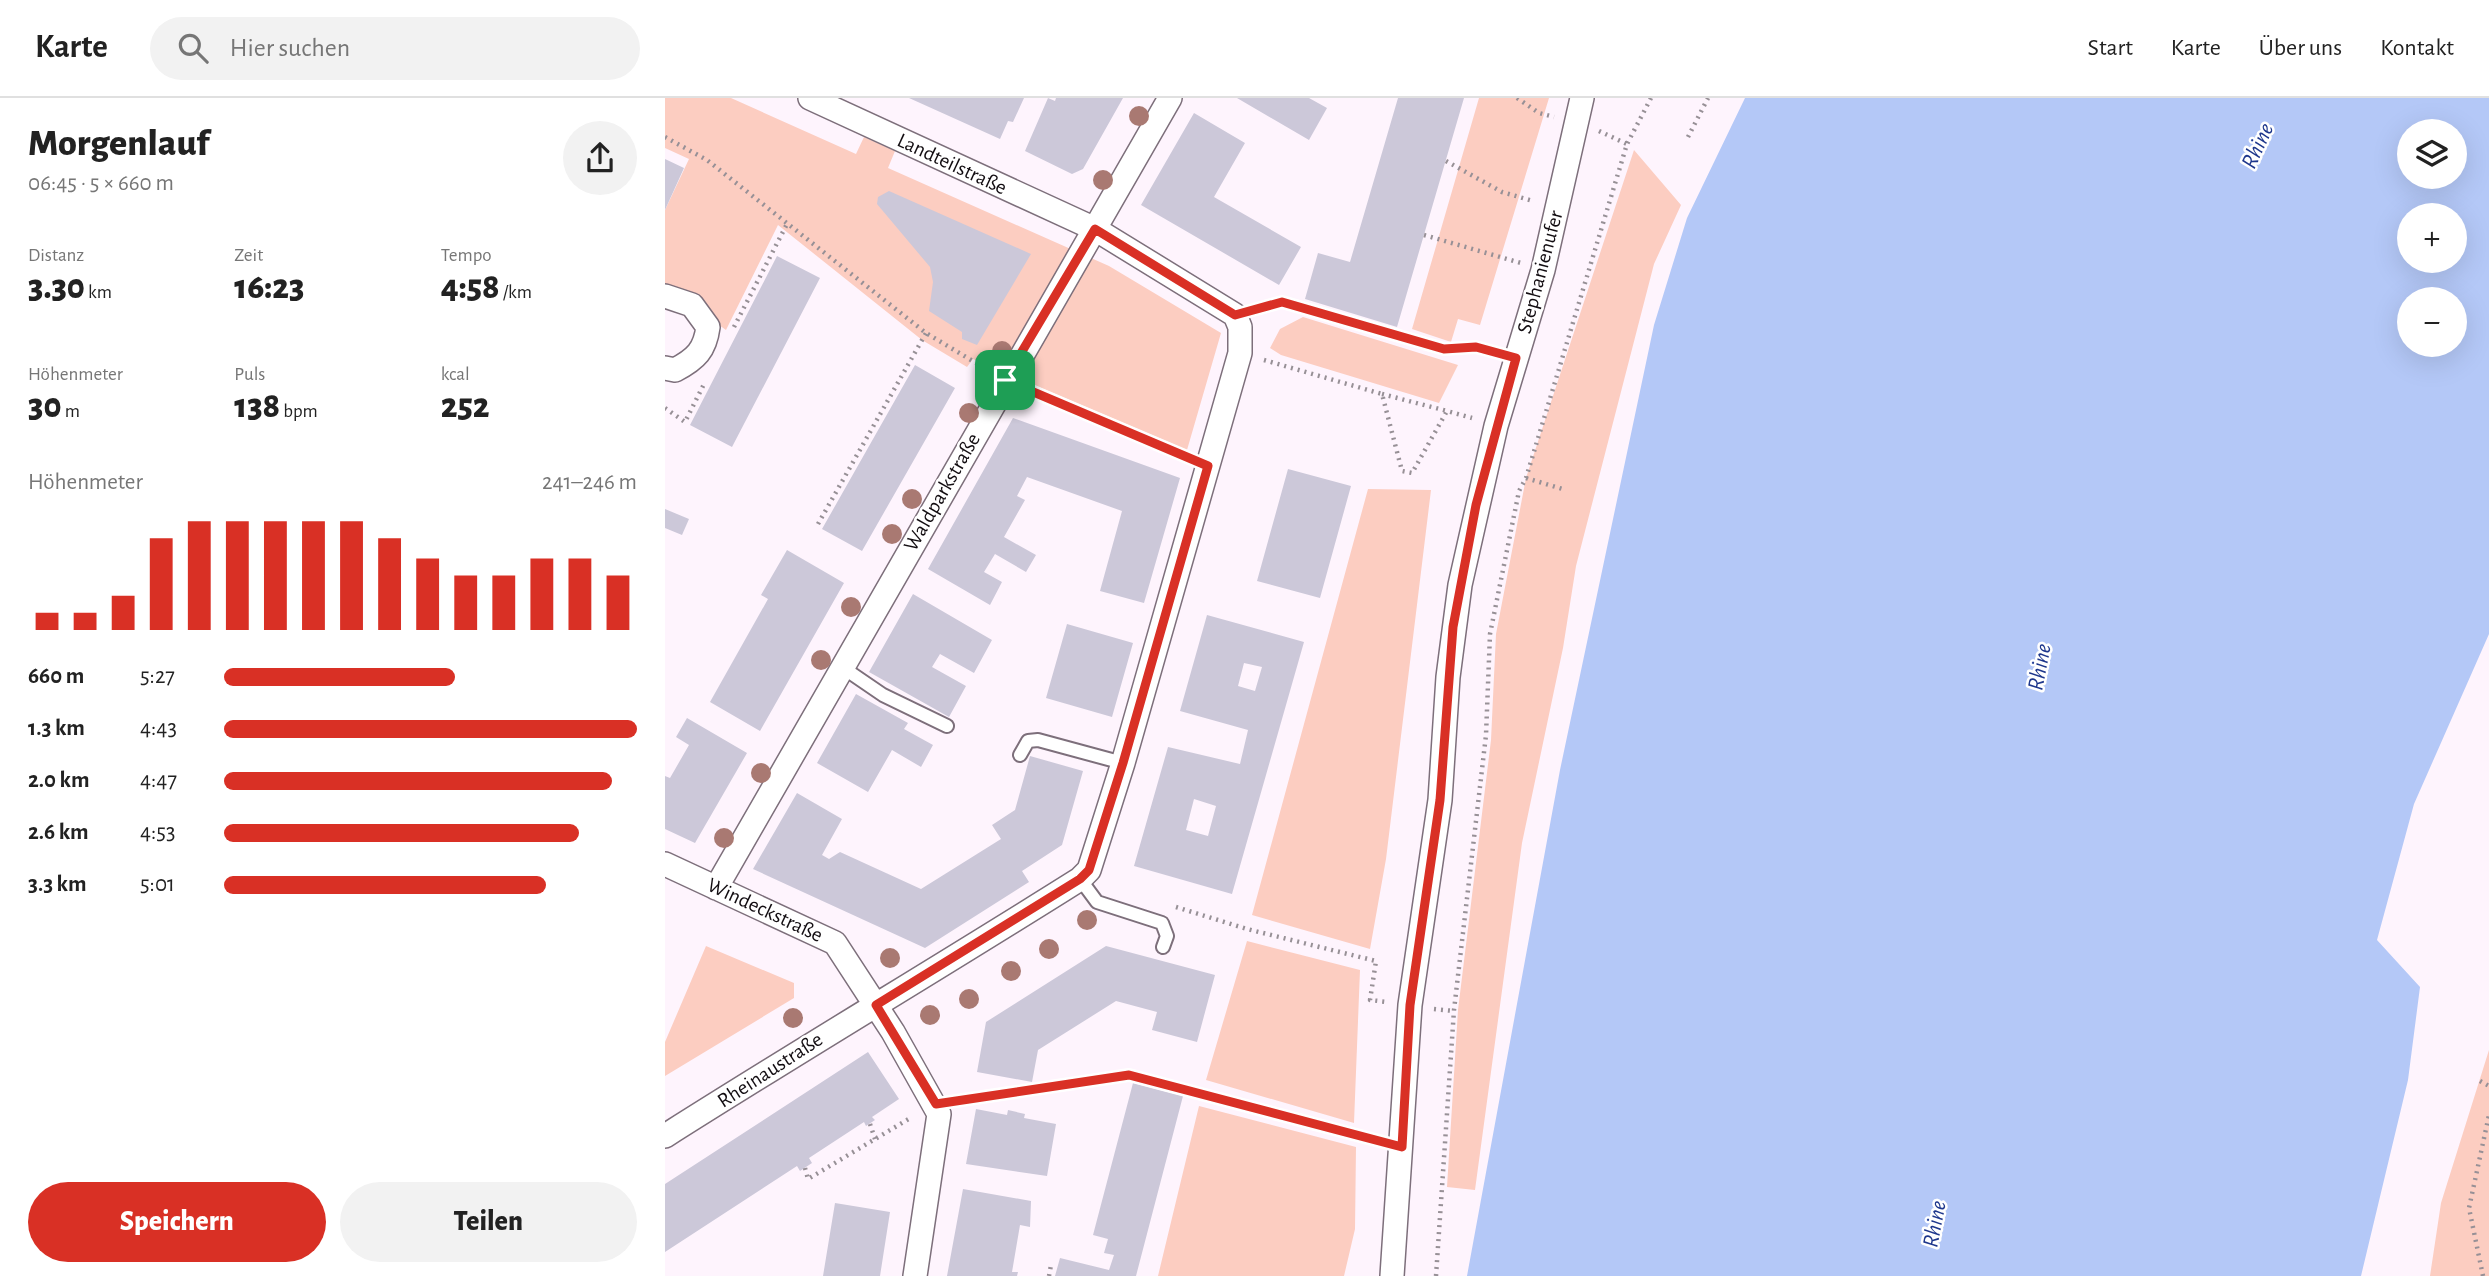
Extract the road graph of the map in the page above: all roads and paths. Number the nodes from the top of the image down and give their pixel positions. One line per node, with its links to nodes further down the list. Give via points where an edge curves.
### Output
1 (810, 98): 14 (street, Landteilstraße)
2 (1170, 98): 14 (street, Waldparkstraße)
3 (1517, 98): 7 (path, via 1539,113)
4 (1582, 98): 13 (street, Stephanienufer)
5 (1651, 98): 11 (path)
6 (1709, 98): 10 (path)
7 (1558, 118)
8 (1595, 129): 11 (path)
9 (665, 136): 19 (path, via 707,160)
10 (1688, 137)
11 (1627, 144): 28 (path)
12 (1446, 160): 13 (path, via 1502,192)
13 (1557, 207): 16 (street, Stephanienufer)
14 (1095, 229): 18 (street, Landteilstraße); 23 (street, Waldparkstraße)
15 (1424, 235): 16 (path)
16 (1543, 270): 21 (street, Stephanienufer)
17 (665, 296): 22 (street, via 692,305 708,327 705,347 690,362 675,370)
18 (1235, 315): 20 (street); 21 (path, via 1282,302 1444,349 1476,347)
19 (926, 333): 23 (path); 30 (path)
20 (1240, 353): 24 (path); 27 (street)
21 (1516, 358): 26 (street, Stephanienufer)
22 (665, 368)
23 (1005, 380): 27 (path); 31 (street, Waldparkstraße)
24 (1383, 394): 25 (path); 25 (path, via 1402,471 1412,473)
25 (1447, 411): 26 (path)
26 (1496, 426): 41 (street, Stephanienufer, via 1466,547 1453,627 1440,800)
27 (1208, 466): 34 (street)
28 (1527, 478): 29 (path); 42 (path, via 1520,491 1490,634 1486,735)
29 (1566, 490)
30 (818, 524)
31 (842, 667): 32 (lane, via 883,695); 37 (street, Waldparkstraße)
32 (947, 726)
33 (1020, 755): 34 (lane, via 1028,741 1038,740)
34 (1123, 763): 36 (street, via 1093,860)
35 (665, 864): 37 (street, Windeckstraße)
36 (1080, 879): 39 (lane, via 1097,902 1162,923 1167,936); 40 (street, Rheinaustraße)
37 (716, 888): 40 (street, Windeckstraße, via 835,943)
38 (1167, 904): 41 (path, via 1376,961 1370,1000)
39 (1163, 947)
40 (876, 1005): 45 (street, Windeckstraße); 48 (street, Rheinaustraße)
41 (1410, 1005): 42 (path); 50 (street, Stephanienufer)
42 (1454, 1012): 56 (path)
43 (2480, 1081): 44 (path)
44 (2489, 1087)
45 (936, 1104): 49 (path); 50 (path, via 1129,1075); 53 (street, via 939,1126)
46 (2489, 1115): 57 (path, via 2469,1209)
47 (870, 1124): 49 (path)
48 (665, 1136)
49 (875, 1139): 51 (path, via 808,1179)
50 (1402, 1147): 55 (street, Stephanienufer)
51 (805, 1168)
52 (1051, 1265): 54 (path)
53 (915, 1276)
54 (1049, 1276)
55 (1392, 1276)
56 (1436, 1276)
57 (2483, 1276)

